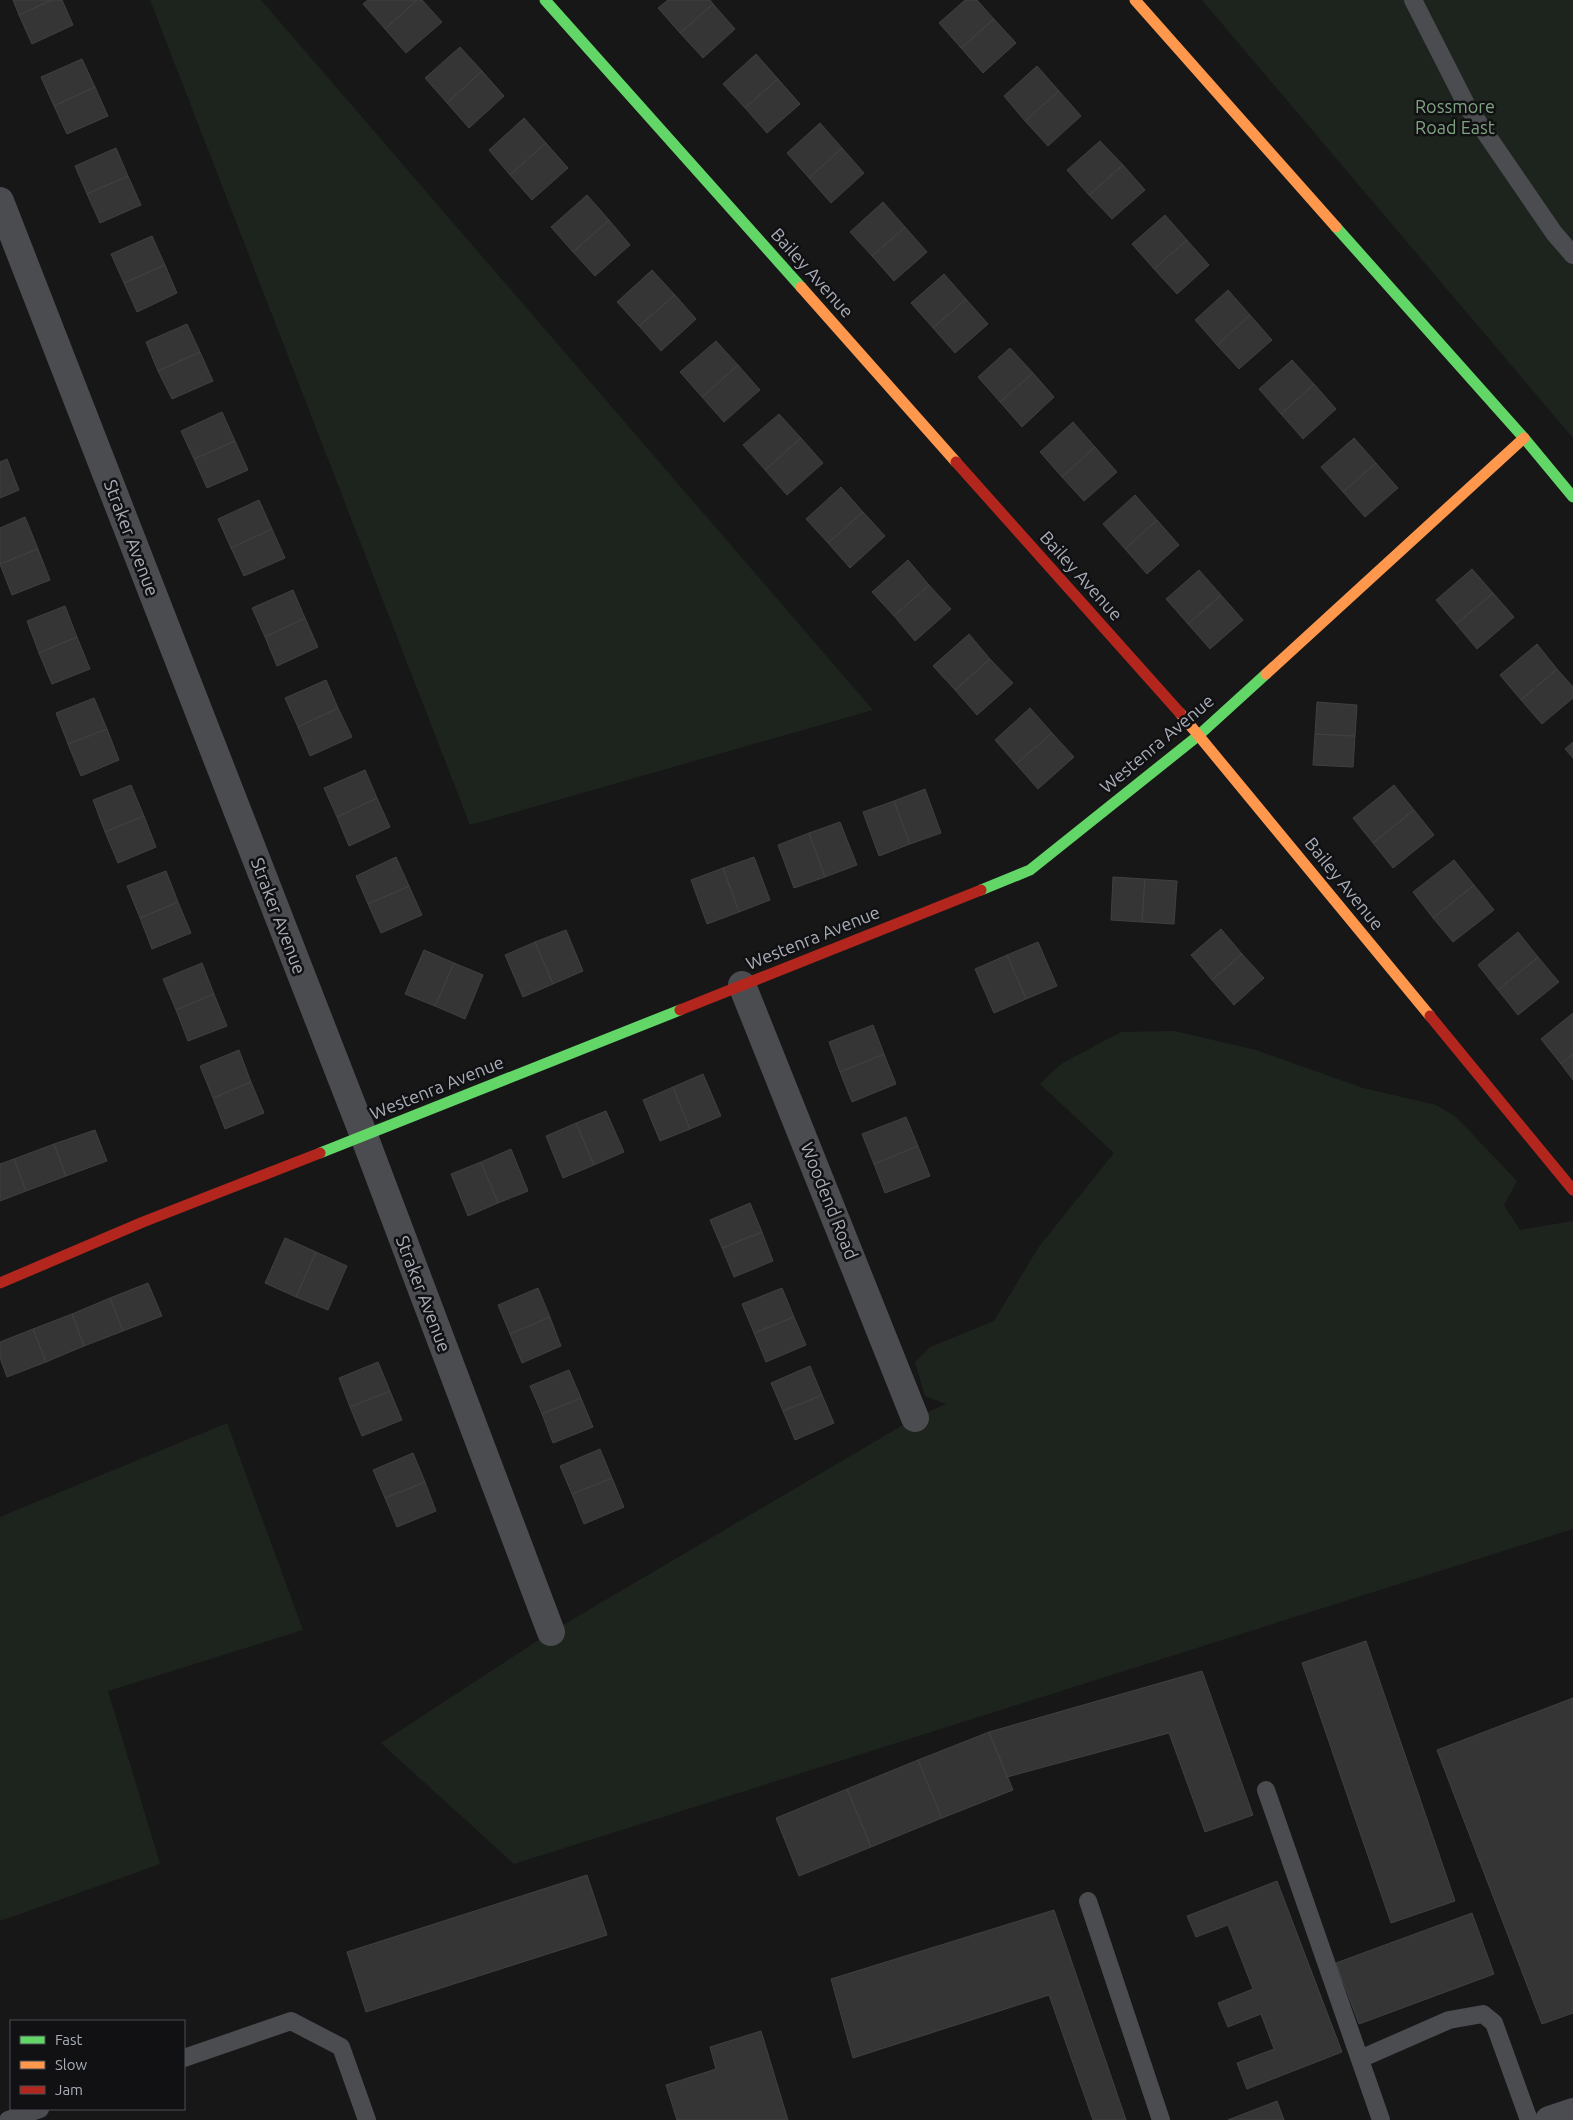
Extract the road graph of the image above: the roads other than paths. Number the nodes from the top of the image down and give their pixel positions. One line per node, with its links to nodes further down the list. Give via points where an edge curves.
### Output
1 (545, 0): 8 (street, Bailey Avenue)
2 (1135, 0): 6 (street)
3 (1413, 0): 5 (lane, via 1466,106 1554,233)
4 (0, 201): 10 (street, Straker Avenue)
5 (1573, 255)
6 (1524, 438): 7 (street); 8 (street, Westenra Avenue)
7 (1573, 497)
8 (1199, 735): 9 (street, Westenra Avenue, via 1030,870); 11 (street, Bailey Avenue)
9 (742, 985): 10 (street, Westenra Avenue); 13 (street, Woodend Road)
10 (364, 1136): 12 (street, Westenra Avenue, via 143,1222); 14 (street, Straker Avenue)
11 (1573, 1190)
12 (0, 1283)
13 (915, 1418)
14 (551, 1632)
15 (1266, 1790): 18 (lane)
16 (1088, 1901): 23 (lane)
17 (185, 2058): 22 (lane, via 291,2020 341,2047)
18 (1360, 2059): 24 (lane); 25 (lane, via 1449,2020 1483,2014 1494,2023)
19 (37, 2110): 21 (lane)
20 (1573, 2112): 26 (street)
21 (8, 2120)
22 (367, 2120)
23 (1162, 2120)
24 (1381, 2120)
25 (1528, 2120)
26 (1549, 2120)

